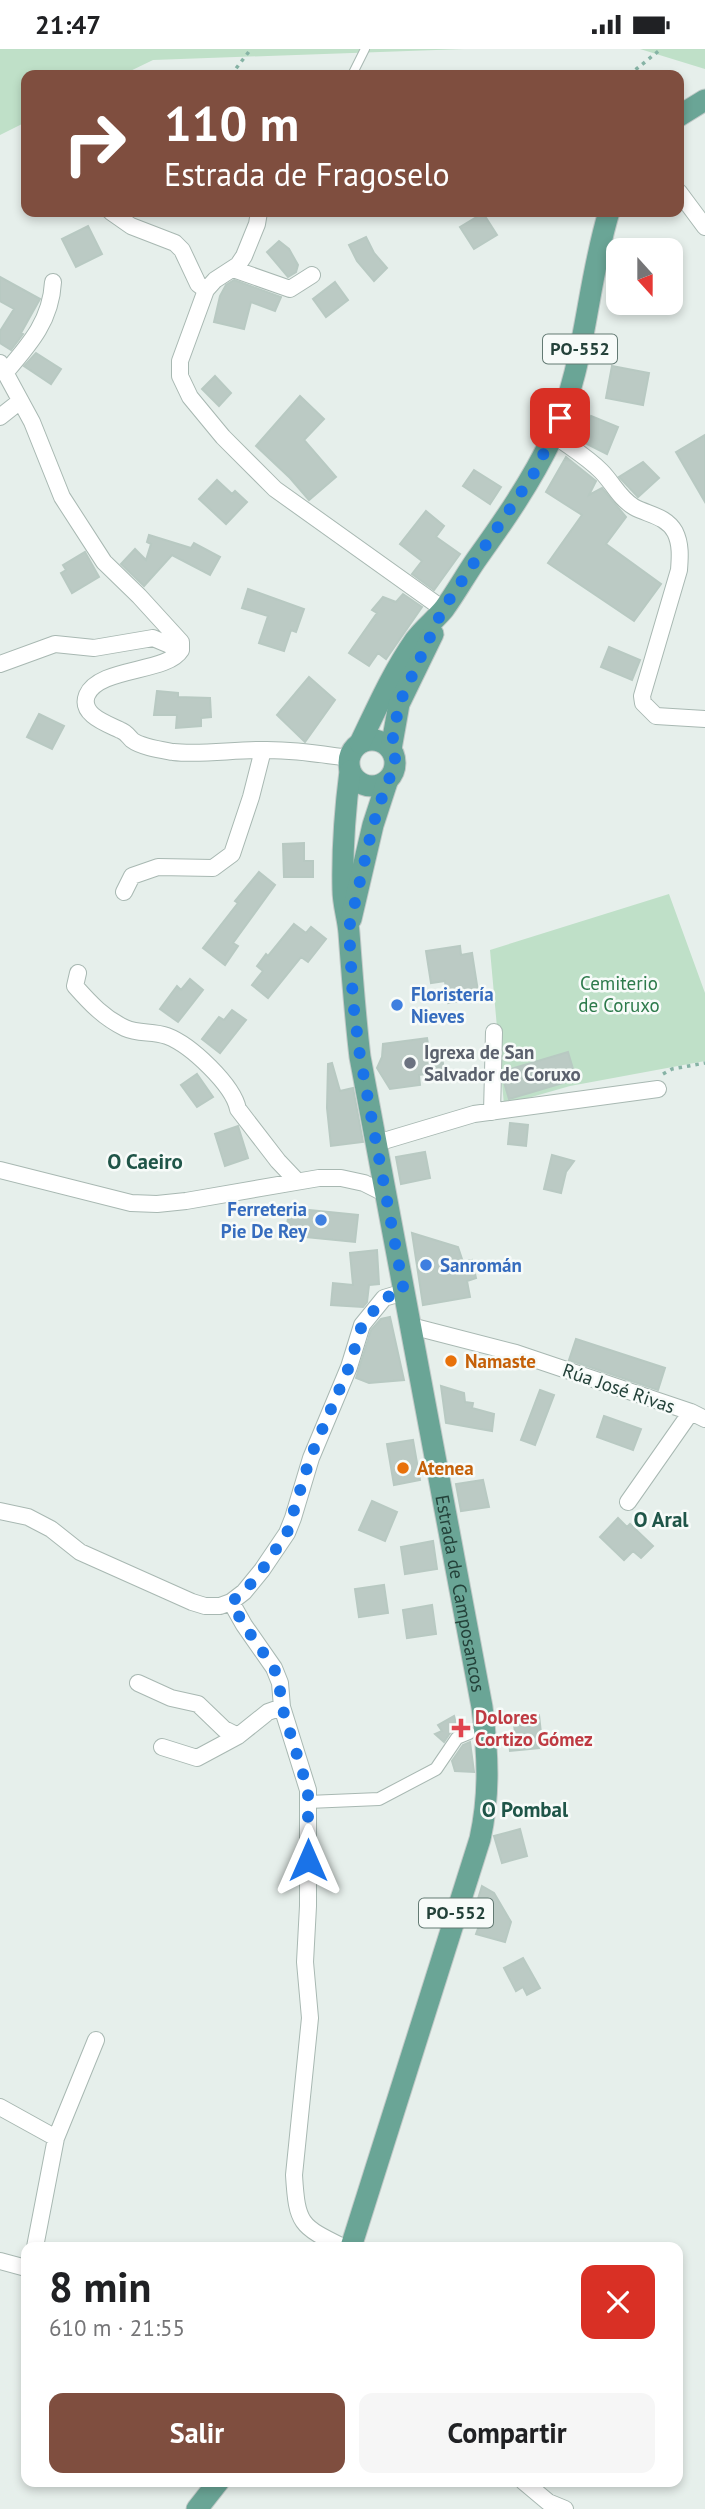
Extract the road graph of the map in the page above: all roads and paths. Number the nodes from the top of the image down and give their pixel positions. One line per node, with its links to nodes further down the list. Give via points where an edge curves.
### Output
1 (251, 49): 4 (path)
2 (365, 49): 5 (lane)
3 (661, 49): 6 (path)
4 (235, 70)
5 (354, 70)
6 (635, 70)
7 (705, 100): 8 (main road)
8 (684, 113)
9 (684, 199): 13 (street)
10 (118, 217): 17 (street, via 175,243)
11 (258, 217): 14 (street, via 244,256)
12 (607, 217): 21 (main road, Estrada de Camposancos / PO-552, via 576,368)
13 (705, 227)
14 (233, 269): 15 (street, via 290,289); 17 (street)
15 (312, 275)
16 (53, 282): 18 (street, via 42,328)
17 (206, 290): 22 (street, via 180,361 180,376 190,397 275,489)
18 (2, 368): 19 (street)
19 (19, 402): 20 (street); 23 (street, via 32,422 62,497 104,562 177,635)
20 (0, 417)
21 (554, 435): 22 (main road, Estrada de Camposancos / PO-552, via 514,505); 25 (street, via 583,454 621,497 660,517 674,531 680,570 643,703 656,716)
22 (443, 609): 26 (main road, Estrada de Camposancos / PO-552, via 399,704); 28 (main road, Estrada de Camposancos / PO-552, via 416,638 384,691)
23 (181, 650): 24 (street, via 153,638 94,648 55,644); 27 (street, via 171,659 94,686 87,695 88,710 143,745 174,752)
24 (0, 664)
25 (705, 719)
26 (391, 749): 28 (main road, via 373,740); 29 (main road, Estrada de Camposancos / PO-552, via 396,763)
27 (263, 750): 28 (street); 30 (street, via 232,854 213,867 158,867 132,876)
28 (353, 758): 29 (main road, via 353,777 363,785); 31 (main road, Estrada de Camposancos / PO-552, via 344,835 344,908)
29 (387, 782): 31 (main road, Estrada de Camposancos / PO-552)
30 (124, 892)
31 (349, 928): 37 (main road, Estrada de Camposancos / PO-552, via 360,1056)
32 (78, 973): 39 (street, via 75,986 101,1014 127,1029 170,1037 217,1074 238,1109)
33 (494, 1033): 36 (street)
34 (705, 1063): 35 (path, via 672,1069 663,1074)
35 (658, 1089): 36 (street)
36 (492, 1112): 37 (street)
37 (377, 1143): 40 (main road, Estrada de Camposancos / PO-552)
38 (0, 1170): 39 (street, via 131,1203 157,1204)
39 (297, 1181): 40 (street, via 341,1178)
40 (386, 1194): 41 (main road, Estrada de Camposancos / PO-552)
41 (404, 1292): 42 (main road, Estrada de Camposancos / PO-552); 46 (street, via 384,1298 362,1325 310,1458 287,1533 262,1570)
42 (411, 1326): 43 (street, Rúa José Rivas, via 516,1353); 58 (main road, Estrada de Camposancos / PO-552, via 482,1707 488,1795 480,1839)
43 (698, 1416): 44 (street)
44 (628, 1502)
45 (0, 1511): 46 (street, via 28,1517 80,1552 192,1602 205,1606)
46 (231, 1602): 48 (street, via 274,1668)
47 (138, 1683): 50 (street, via 170,1698 198,1704)
48 (282, 1707): 50 (street, via 268,1712); 52 (street)
49 (469, 1733): 52 (street, via 457,1738 436,1769 379,1798)
50 (238, 1737): 51 (street, via 197,1758)
51 (162, 1747)
52 (308, 1802): 57 (street, via 305,1962 310,2018 295,2195 303,2224)
53 (96, 2040): 55 (street)
54 (0, 2107): 55 (street)
55 (56, 2139): 56 (street)
56 (37, 2242)
57 (334, 2242)
58 (353, 2242)
59 (0, 2261): 60 (street)
60 (21, 2267)
61 (214, 2487): 64 (main road)
62 (223, 2487): 65 (main road)
63 (530, 2487): 66 (street)
64 (197, 2509)
65 (212, 2509)
66 (565, 2509)

